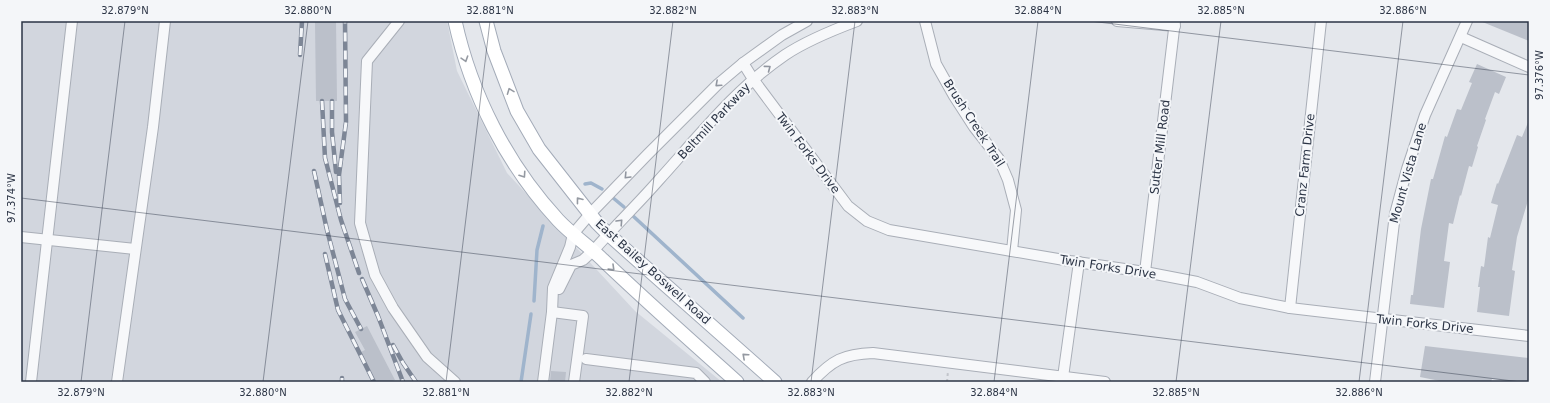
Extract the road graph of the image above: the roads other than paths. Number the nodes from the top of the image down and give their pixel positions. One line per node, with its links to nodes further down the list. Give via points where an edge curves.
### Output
1 (72, 21): 21 (street)
2 (165, 21): 22 (street)
3 (399, 21): 36 (street, via 368,61 360,223 375,275 393,308 427,357)
4 (455, 21): 18 (main road, East Bailey Boswell Road, one-way to 18, via 473,81 504,146 543,203)
5 (486, 21): 17 (main road, East Bailey Boswell Road, one-way to 5, via 539,149 518,111 494,51)
6 (807, 21): 14 (street, Beltmill Parkway, via 782,35)
7 (856, 21): 16 (street, Beltmill Parkway, one-way to 7, via 786,54)
8 (925, 21): 24 (street, Brush Creek Trail, via 936,64 974,128 999,159 1008,180 1016,210)
9 (1117, 21): 12 (street)
10 (1322, 21): 27 (street, Cranz Farm Drive)
11 (1467, 21): 13 (street, Mount Vista Lane)
12 (1175, 24): 26 (street, Sutter Mill Road)
13 (1461, 37): 15 (street); 29 (street, Mount Vista Lane, via 1425,115 1407,169 1395,214)
14 (743, 63): 16 (street, Twin Forks Drive); 17 (street, Beltmill Parkway, one-way to 17, via 689,112)
15 (1529, 67)
16 (753, 79): 19 (street, Beltmill Parkway, one-way to 16, via 658,182 705,127); 24 (street, Twin Forks Drive, via 848,206 867,221 889,230)
17 (590, 214): 18 (street, Beltmill Parkway); 19 (main road, East Bailey Boswell Road)
18 (573, 234): 23 (main road, East Bailey Boswell Road); 28 (street, via 553,288)
19 (608, 234): 23 (street, Beltmill Parkway); 41 (main road, East Bailey Boswell Road, one-way to 19)
20 (21, 237): 21 (street)
21 (47, 240): 22 (street); 34 (street)
22 (135, 248): 35 (street)
23 (594, 250): 28 (street, Beltmill Parkway, via 583,260 571,265 558,289); 40 (main road, East Bailey Boswell Road, one-way to 40, via 636,292)
24 (1012, 251): 25 (street, Twin Forks Drive)
25 (1079, 262): 26 (street, Twin Forks Drive); 32 (street)
26 (1145, 272): 27 (street, Twin Forks Drive, via 1197,282 1240,298)
27 (1290, 308): 29 (street, Twin Forks Drive)
28 (552, 312): 37 (street); 38 (street, via 583,316)
29 (1381, 319): 30 (street, Twin Forks Drive); 44 (street, Mount Vista Lane)
30 (1529, 334)
31 (586, 359): 33 (street)
32 (1063, 377): 42 (street, via 859,353 842,357 823,369); 43 (street)
33 (694, 378): 39 (street)
34 (30, 382)
35 (117, 382)
36 (455, 382)
37 (543, 382)
38 (574, 382)
39 (705, 382)
40 (737, 382)
41 (775, 382)
42 (812, 382)
43 (1105, 382)
44 (1374, 382)

